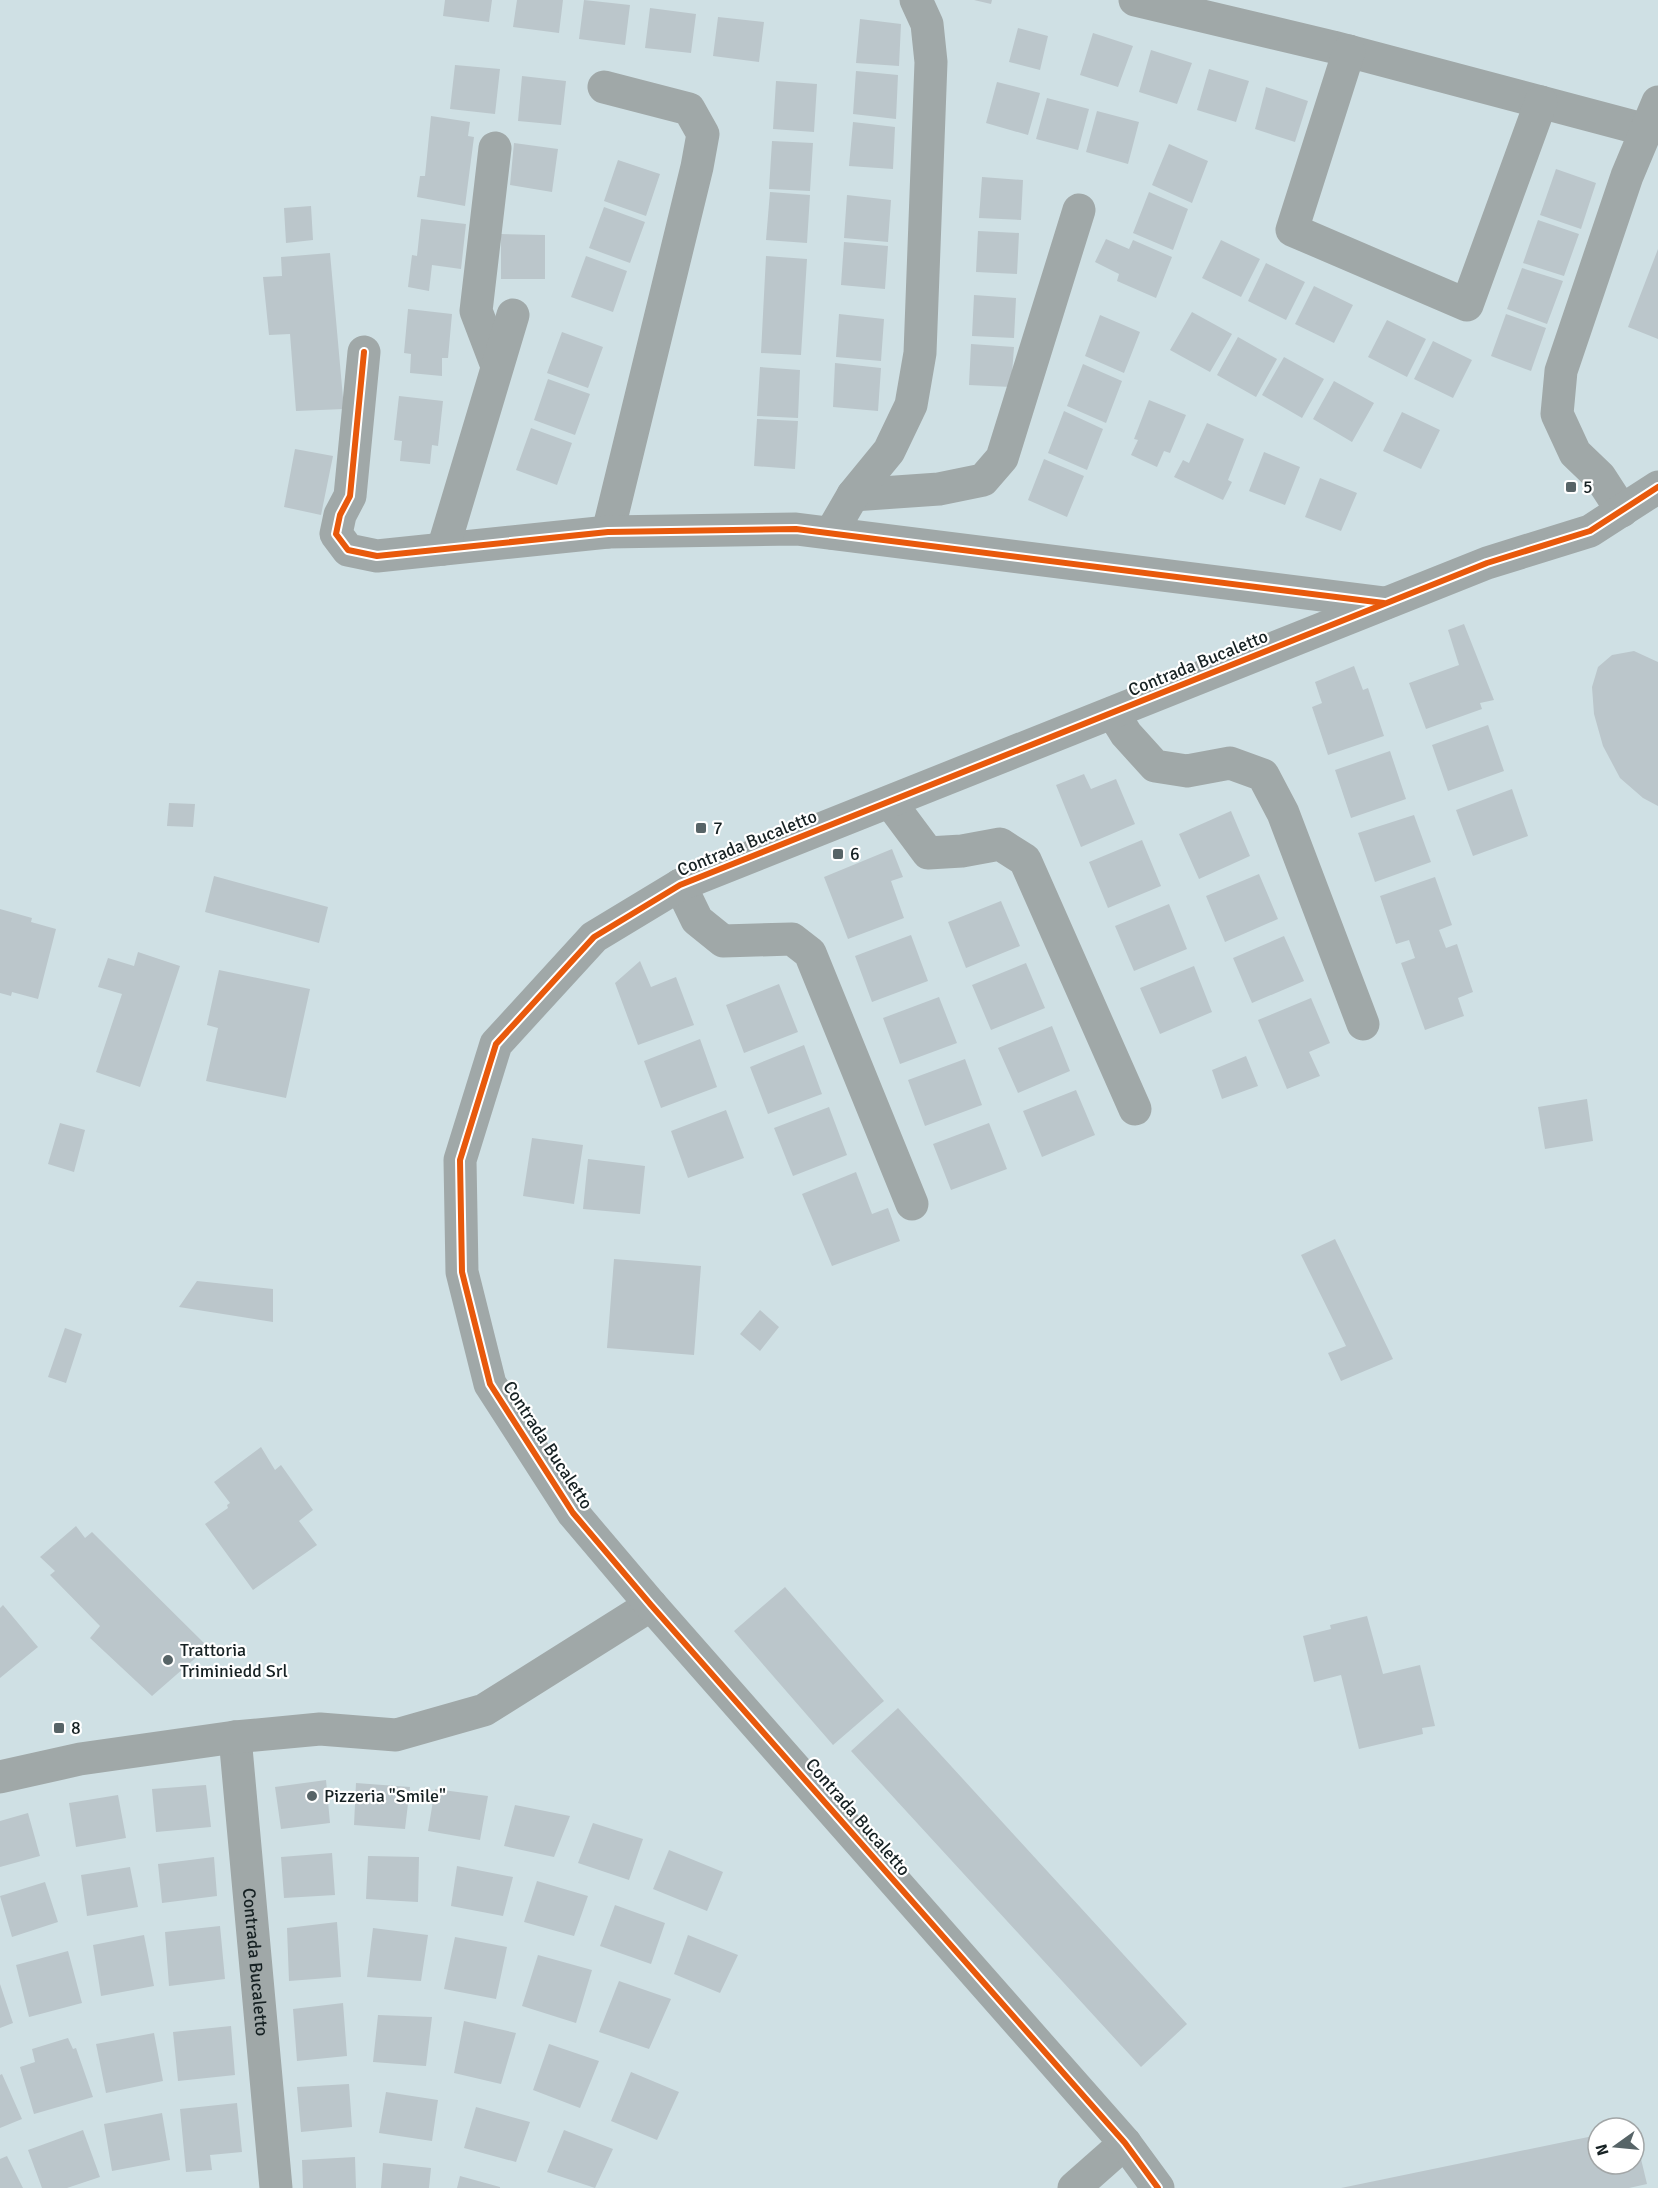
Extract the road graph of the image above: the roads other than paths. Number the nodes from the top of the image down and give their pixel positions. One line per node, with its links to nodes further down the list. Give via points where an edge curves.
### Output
1 (916, 0): 13 (street, via 927,24 931,62 920,353 911,405 888,451)
2 (1135, 0): 3 (street)
3 (1349, 51): 5 (street); 5 (street, via 1292,230 1467,305)
4 (604, 87): 15 (street, via 689,109 703,134 698,168)
5 (1541, 102): 6 (street)
6 (1652, 116): 14 (street, via 1627,176 1561,371 1557,414 1575,453 1600,477)
7 (495, 147): 11 (street, via 476,311)
8 (1079, 210): 13 (street, via 1002,458 983,480 939,489)
9 (513, 315): 11 (street)
10 (364, 352): 17 (street, via 350,496 336,534 348,550 377,556)
11 (497, 366): 17 (street)
12 (1658, 487): 14 (street, Contrada Bucaletto)
13 (853, 495): 16 (street)
14 (1622, 510): 18 (street, Contrada Bucaletto, via 1590,531 1487,563)
15 (608, 532): 16 (street, via 796,529); 17 (street)
16 (831, 533): 18 (street)
17 (443, 549)
18 (1387, 604): 19 (street, Contrada Bucaletto)
19 (1113, 713): 20 (street, Contrada Bucaletto); 22 (street, via 1155,766 1187,771 1230,763 1263,776 1283,813)
20 (890, 802): 21 (street, Contrada Bucaletto); 23 (street, via 928,853 1000,844 1025,860)
21 (680, 885): 24 (street, via 697,920 723,941 792,939 810,953); 25 (street, Contrada Bucaletto, via 594,937 496,1044 460,1160 462,1272 490,1384 573,1513)
22 (1363, 1024)
23 (1135, 1109)
24 (912, 1204)
25 (651, 1605): 26 (street, via 483,1710 396,1735 320,1729); 28 (street, Contrada Bucaletto)
26 (235, 1737): 27 (street, via 80,1759); 29 (street, Contrada Bucaletto)
27 (0, 1777)
28 (1125, 2143): 30 (street); 31 (street, Contrada Bucaletto)
29 (276, 2188)
30 (1074, 2188)
31 (1158, 2188)

